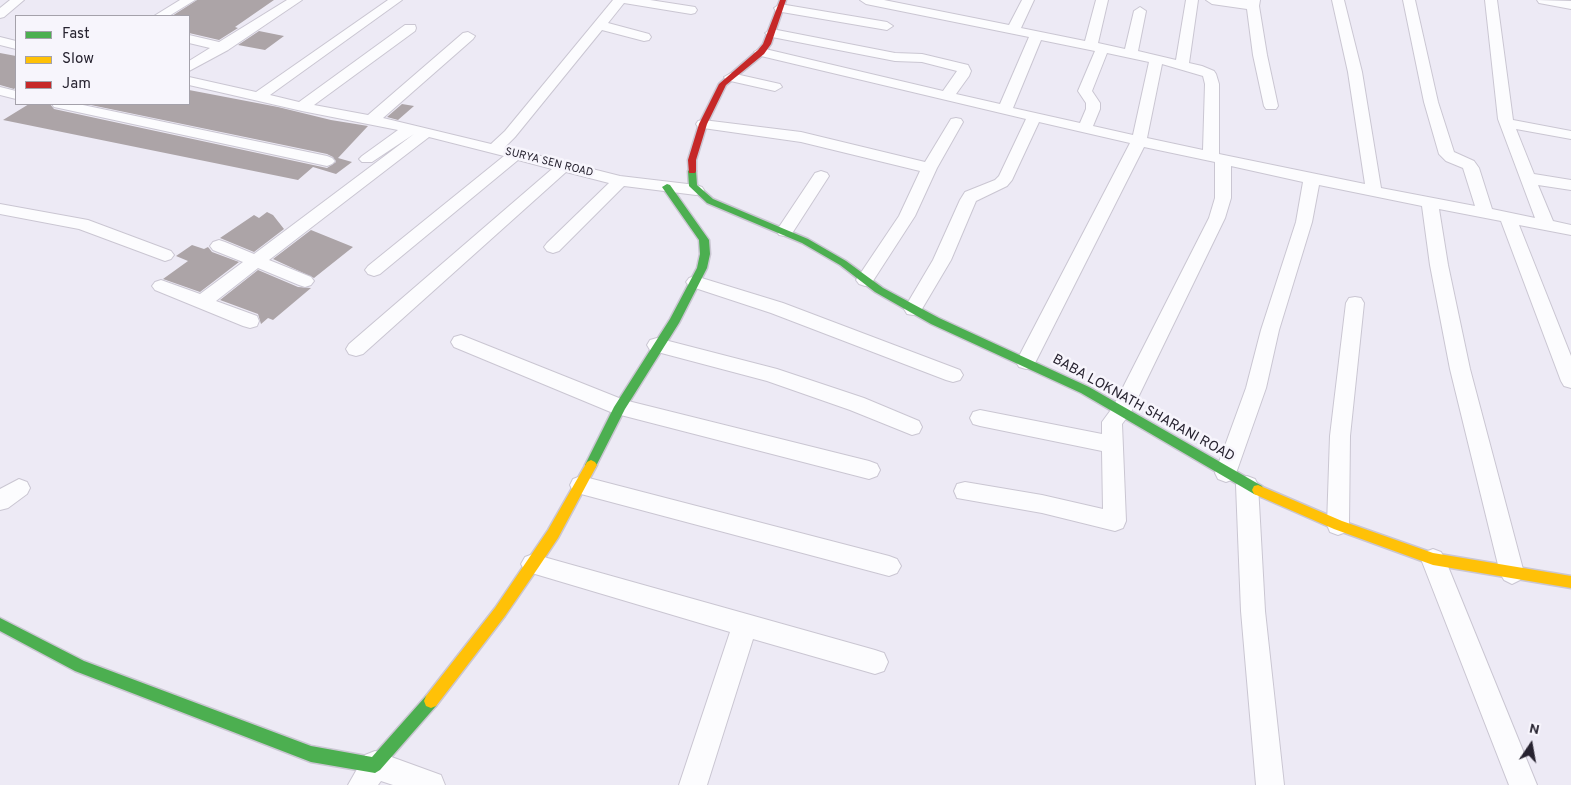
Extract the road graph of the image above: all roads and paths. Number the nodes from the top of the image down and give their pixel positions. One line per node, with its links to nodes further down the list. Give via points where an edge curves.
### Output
1 (18, 0): 21 (street)
2 (189, 0): 22 (street)
3 (296, 0): 34 (street)
4 (396, 0): 47 (street)
5 (620, 0): 23 (street)
6 (626, 0): 19 (street)
7 (1028, 0): 26 (street)
8 (1102, 0): 35 (street)
9 (1192, 0): 39 (street)
10 (1212, 0): 16 (street)
11 (1338, 0): 76 (street, via 1355,72)
12 (1409, 0): 79 (street, via 1431,102 1447,154 1471,168)
13 (1491, 0): 55 (street)
14 (1542, 0): 18 (street)
15 (872, 1): 26 (street, via 976,18)
16 (1253, 3): 49 (street, via 1260,55)
17 (782, 4): 24 (street); 27 (street)
18 (1571, 6)
19 (691, 10)
20 (1140, 11): 37 (street)
21 (0, 14)
22 (162, 15)
23 (599, 25): 30 (street); 62 (street, via 510,134)
24 (887, 26)
25 (410, 28): 50 (street)
26 (1013, 31): 29 (street)
27 (772, 33): 36 (street); 46 (street, via 963,68)
28 (468, 36): 53 (street)
29 (1036, 36): 35 (street); 51 (street)
30 (644, 37)
31 (190, 40): 34 (street)
32 (0, 41): 33 (street)
33 (15, 44)
34 (223, 47): 40 (street)
35 (1096, 48): 37 (street); 58 (street, via 1085,91 1093,109)
36 (761, 52): 41 (street); 46 (street)
37 (1131, 54): 38 (street)
38 (1156, 59): 39 (street); 61 (street)
39 (1182, 65): 64 (street, via 1209,74)
40 (190, 67)
41 (731, 77): 43 (street); 56 (street, via 723,84)
42 (190, 81): 47 (street, SURYA SEN ROAD)
43 (775, 87)
44 (0, 91): 45 (street)
45 (15, 95)
46 (947, 96): 51 (street)
47 (258, 97): 50 (street, SURYA SEN ROAD)
48 (64, 105): 66 (street)
49 (1272, 106)
50 (302, 107): 53 (street, SURYA SEN ROAD)
51 (1004, 110): 52 (street)
52 (1034, 117): 58 (street); 95 (street, via 1006,177 1001,183 968,200 942,260)
53 (372, 120): 57 (street, SURYA SEN ROAD)
54 (956, 122): 68 (street)
55 (1507, 123): 60 (street); 70 (street)
56 (703, 124): 68 (street, via 801,137); 75 (street, via 692,160)
57 (410, 128): 59 (street, SURYA SEN ROAD); 65 (street)
58 (1085, 129): 61 (street)
59 (426, 132): 62 (street, SURYA SEN ROAD); 87 (street)
60 (1571, 135)
61 (1140, 141): 64 (street); 100 (street)
62 (494, 149): 63 (street, SURYA SEN ROAD)
63 (516, 154): 67 (street, SURYA SEN ROAD); 88 (street)
64 (1217, 158): 71 (street); 104 (street, via 1222,198 1216,218)
65 (366, 159)
66 (327, 161)
67 (564, 167): 72 (street, SURYA SEN ROAD); 99 (street)
68 (929, 168): 89 (street, via 907,216)
69 (821, 176): 83 (street)
70 (1528, 178): 73 (street); 81 (street)
71 (1312, 179): 76 (street); 109 (street, via 1304,222 1270,330)
72 (620, 181): 74 (street, SURYA SEN ROAD); 85 (street)
73 (1571, 185)
74 (667, 187): 75 (street, SURYA SEN ROAD); 91 (street, via 704,240 702,268)
75 (696, 190): 83 (street, BABA LOKNATH SHARANI ROAD, via 710,201)
76 (1374, 191): 77 (street)
77 (1430, 202): 79 (street); 118 (street, via 1460,369)
78 (0, 209): 86 (street, via 82,224)
79 (1485, 213): 80 (street)
80 (1508, 218): 81 (street); 102 (street)
81 (1546, 225): 82 (street)
82 (1571, 230)
83 (784, 231): 89 (street, BABA LOKNATH SHARANI ROAD, via 843,263)
84 (219, 246): 87 (street)
85 (554, 247)
86 (165, 255)
87 (256, 261): 90 (street); 93 (street)
88 (374, 270)
89 (865, 280): 95 (street, BABA LOKNATH SHARANI ROAD)
90 (305, 281)
91 (695, 282): 98 (street, via 675,320); 101 (street, via 777,308)
92 (161, 286): 93 (street)
93 (202, 302): 96 (street)
94 (1355, 303): 114 (street, via 1340,436)
95 (913, 309): 100 (street, BABA LOKNATH SHARANI ROAD)
96 (250, 321)
97 (461, 342): 103 (street)
98 (657, 345): 103 (street); 106 (street, via 778,377)
99 (356, 349)
100 (1026, 362): 104 (street, BABA LOKNATH SHARANI ROAD, via 1085,390)
101 (953, 375)
102 (1571, 382)
103 (620, 407): 108 (street); 110 (street)
104 (1121, 412): 107 (street, via 1112,422); 109 (street, BABA LOKNATH SHARANI ROAD)
105 (980, 418): 107 (street)
106 (912, 427)
107 (1113, 445): 112 (street, via 1114,521)
108 (869, 470)
109 (1236, 479): 114 (street, BABA LOKNATH SHARANI ROAD); 126 (street)
110 (581, 485): 116 (street); 117 (street)
111 (19, 488): 113 (street)
112 (965, 491)
113 (0, 501)
114 (1338, 525): 115 (street, BABA LOKNATH SHARANI ROAD)
115 (1433, 559): 118 (street, BABA LOKNATH SHARANI ROAD); 127 (street)
116 (533, 564): 121 (street); 123 (street, via 425,708)
117 (889, 566)
118 (1512, 573): 119 (street, BABA LOKNATH SHARANI ROAD)
119 (1571, 582)
120 (0, 624): 123 (street, via 80,666)
121 (745, 624): 122 (street); 125 (street)
122 (875, 662)
123 (368, 775): 124 (street)
124 (431, 785)
125 (693, 785)
126 (1270, 785)
127 (1523, 785)

